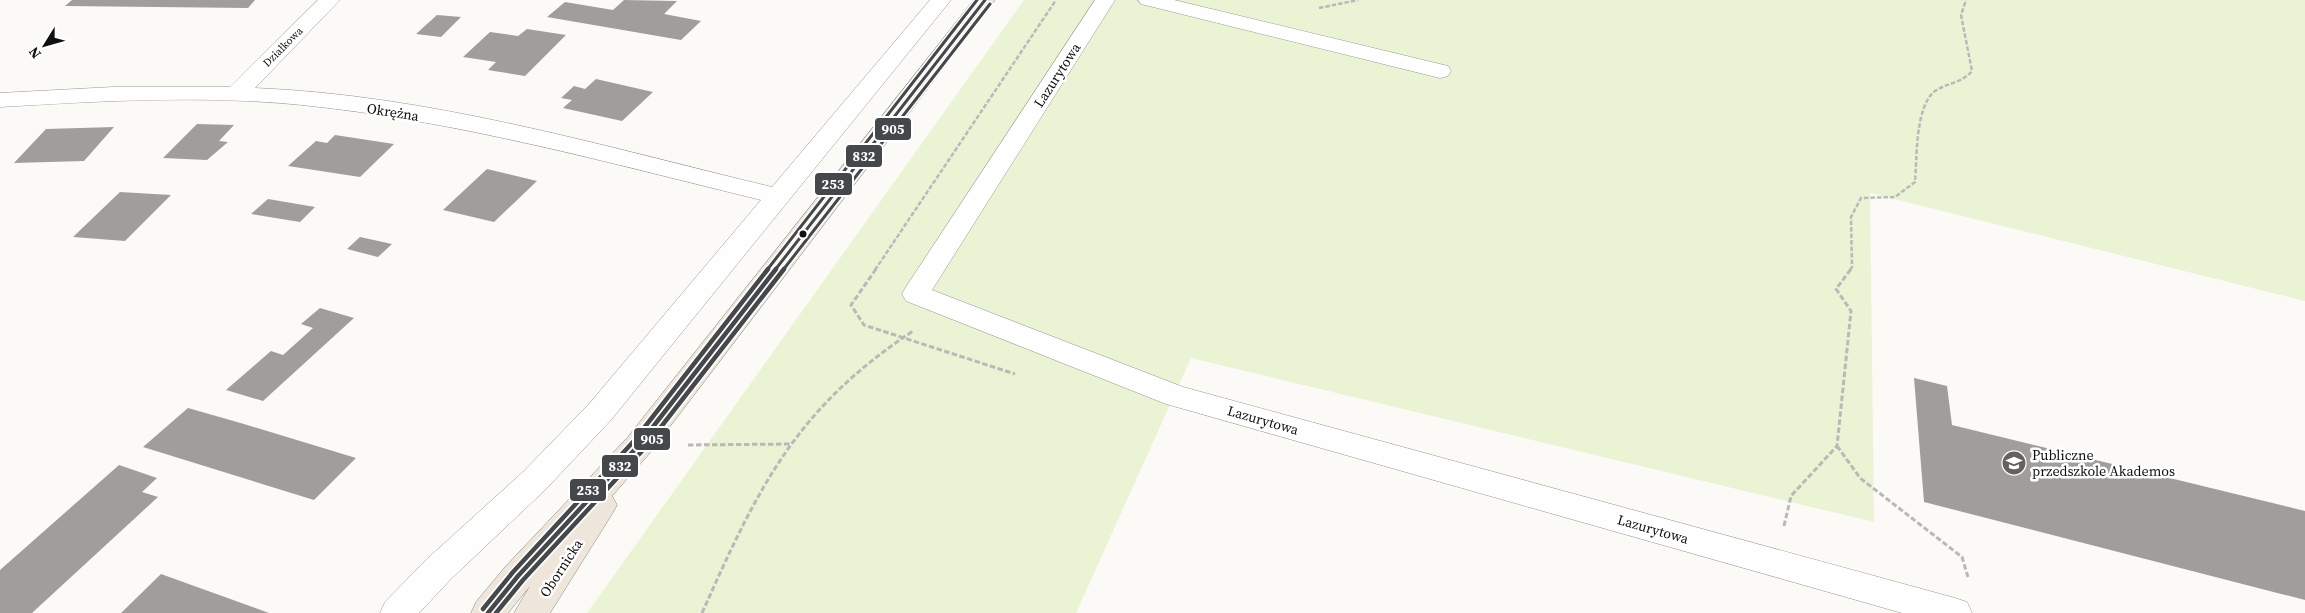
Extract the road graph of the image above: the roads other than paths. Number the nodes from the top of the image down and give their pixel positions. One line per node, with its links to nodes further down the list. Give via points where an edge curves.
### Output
1 (330, 0): 7 (street, Działkowa)
2 (941, 0): 9 (street)
3 (985, 0): 10 (main road, Obornicka)
4 (1105, 0): 14 (street, Lazurytowa, via 916,294 1176,396)
5 (1148, 0): 6 (street)
6 (1440, 71)
7 (236, 94): 8 (street, Okrężna, via 174,92); 9 (street, Okrężna, via 312,100 494,128)
8 (0, 100)
9 (777, 196): 11 (street, via 600,412 535,480 439,569)
10 (638, 446): 12 (main road, Obornicka); 13 (main road, Obornicka)
11 (397, 613)
12 (488, 613)
13 (531, 613)
14 (1955, 613)

